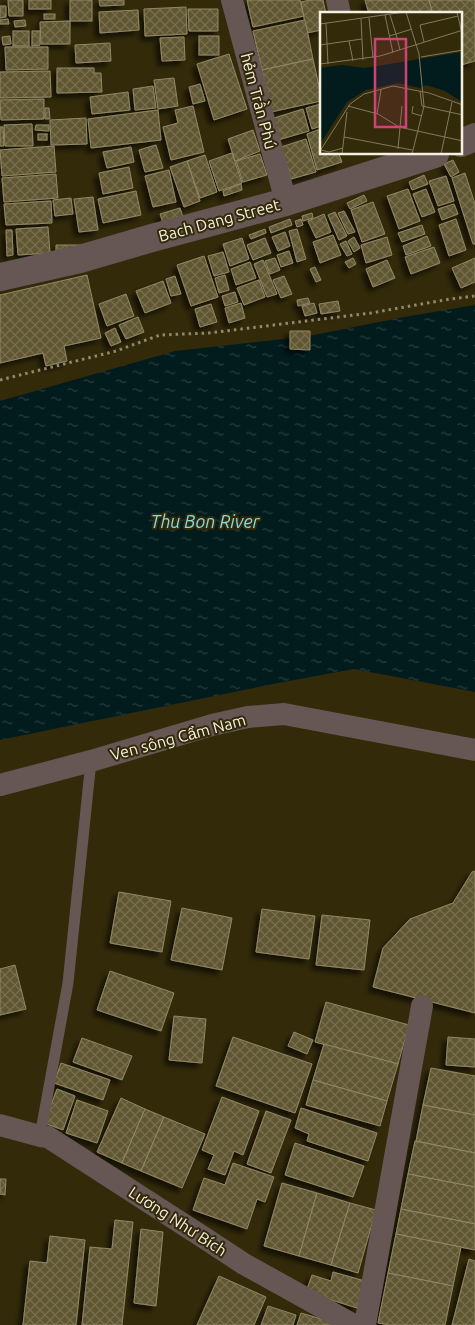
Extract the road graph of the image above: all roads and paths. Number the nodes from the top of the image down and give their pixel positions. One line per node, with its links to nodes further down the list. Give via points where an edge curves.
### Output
1 (232, 0): 6 (street, hẻm Trần Phú)
2 (475, 137): 3 (street)
3 (462, 143)
4 (429, 155): 5 (street, Bach Dang Street)
5 (377, 163): 6 (street, Bach Dang Street)
6 (286, 202): 7 (street, Bach Dang Street, via 80,259)
7 (0, 277)
8 (475, 296): 9 (path, via 209,333 160,335 116,351)
9 (0, 380)
10 (475, 750): 11 (street, Ven sông Cẩm Nam, via 284,714 212,725)
11 (91, 761): 12 (street, Ven sông Cẩm Nam); 15 (lane, via 68,983)
12 (0, 784)
13 (422, 1006): 17 (street)
14 (0, 1125): 15 (street, Lương Như Bích)
15 (40, 1136): 16 (street, Lương Như Bích, via 56,1142 244,1264)
16 (354, 1325)
17 (365, 1325)

